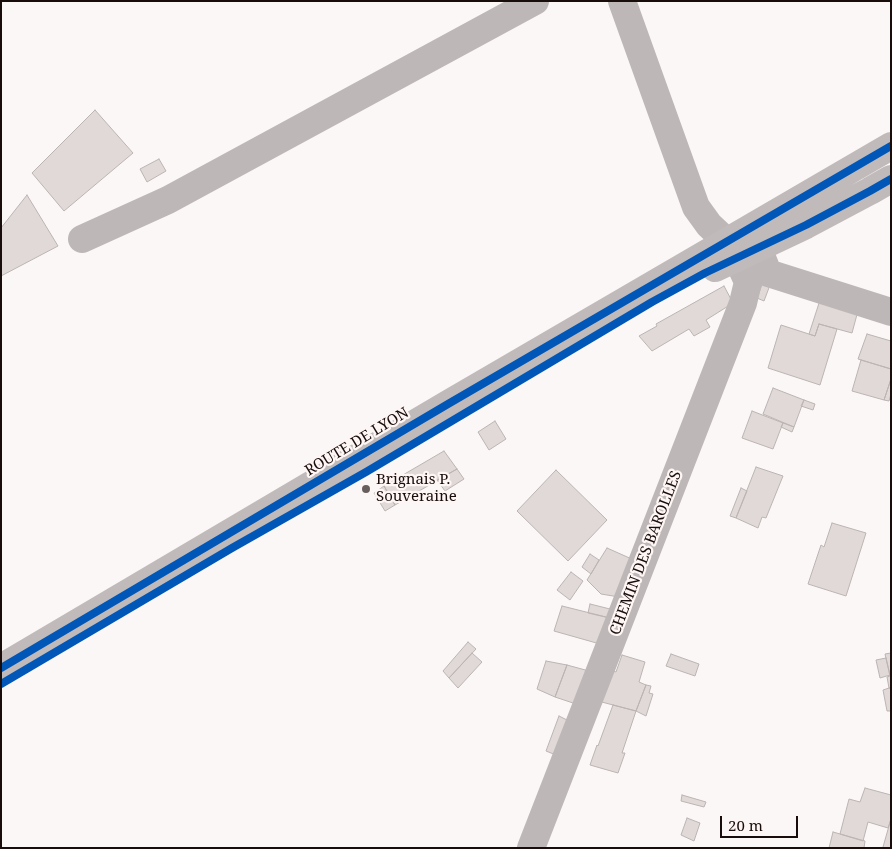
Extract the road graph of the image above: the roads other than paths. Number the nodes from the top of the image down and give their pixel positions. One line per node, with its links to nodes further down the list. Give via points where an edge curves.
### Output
1 (535, 1): 5 (street, via 168,200)
2 (622, 1): 6 (street, via 696,207 709,225)
3 (891, 146): 6 (main road, via 792,202)
4 (884, 185): 6 (main road, via 806,225)
5 (82, 239)
6 (742, 248): 7 (street, via 768,273); 8 (main road, ROUTE DE LYON, via 448,404); 9 (main road, ROUTE DE LYON, via 705,273); 10 (street, CHEMIN DES BAROLLES, via 743,271 748,282 743,304)
7 (891, 312)
8 (1, 668)
9 (1, 684)
10 (531, 848)

